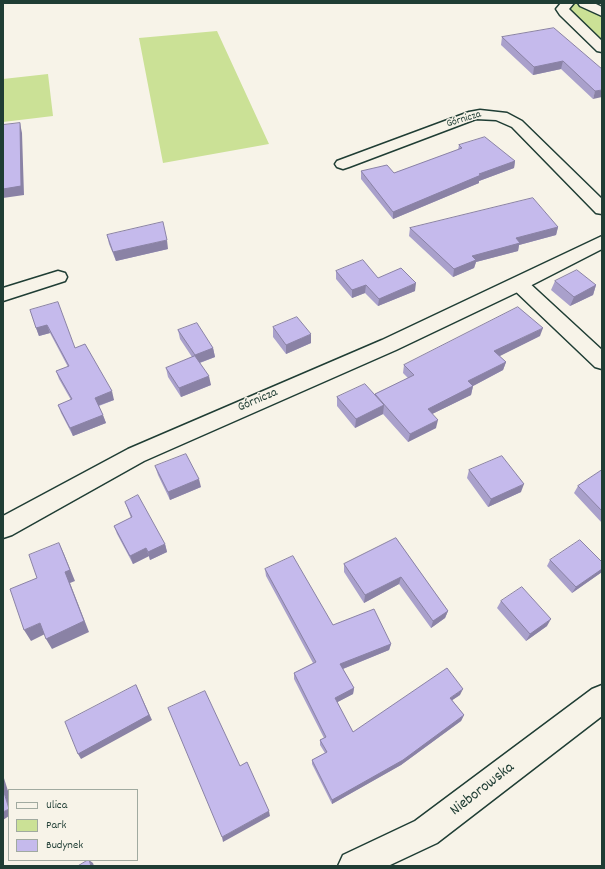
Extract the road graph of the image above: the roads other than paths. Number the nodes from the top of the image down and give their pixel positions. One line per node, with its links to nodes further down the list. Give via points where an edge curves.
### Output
1 (568, 3): 4 (street, via 563,6 564,12)
2 (584, 3): 3 (street)
3 (602, 12)
4 (602, 48)
5 (343, 164): 6 (street, Górnicza, via 474,115 490,113 505,116 517,124)
6 (602, 209)
7 (602, 242): 9 (street, Górnicza)
8 (58, 277): 10 (street)
9 (519, 284): 11 (street); 12 (street, Górnicza, via 389,345 141,452)
10 (3, 294)
11 (602, 362)
12 (3, 528)
13 (602, 700): 14 (street, Nieborowska, via 442,822 415,838)
14 (354, 866)

